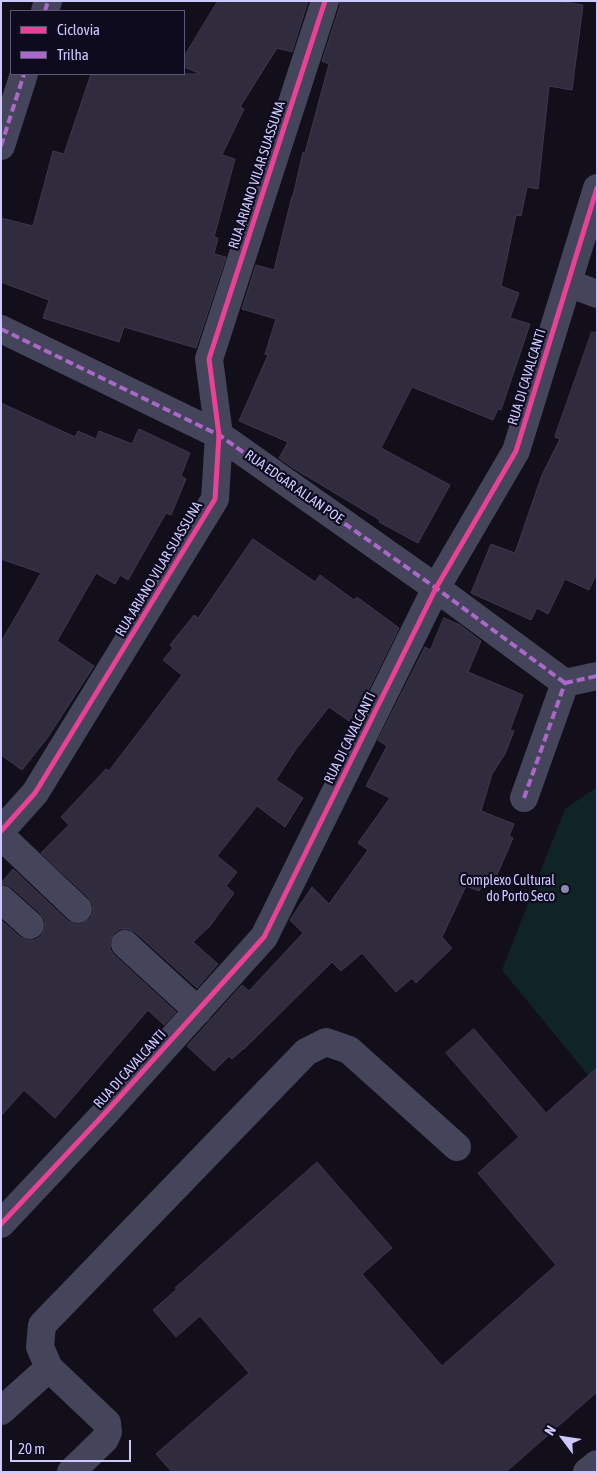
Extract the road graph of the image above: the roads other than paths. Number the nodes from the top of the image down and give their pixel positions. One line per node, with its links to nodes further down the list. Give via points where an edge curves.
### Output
1 (325, 1): 8 (street, RUA ARIANO VILAR SUASSUNA, via 209,359)
2 (24, 75): 3 (street)
3 (1, 146)
4 (597, 188): 5 (street, RUA DI CAVALCANTI)
5 (568, 283): 6 (street); 9 (street, RUA DI CAVALCANTI, via 516,451)
6 (597, 294)
7 (1, 329): 8 (street, RUA EDGAR ALLAN POE)
8 (219, 434): 9 (street, RUA EDGAR ALLAN POE); 13 (street, RUA ARIANO VILAR SUASSUNA, via 215,499 35,793)
9 (436, 588): 11 (street, RUA EDGAR ALLAN POE); 19 (street, RUA DI CAVALCANTI, via 264,937)
10 (597, 676): 11 (street)
11 (565, 683): 12 (street)
12 (524, 798)
13 (1, 831)
14 (1, 836): 16 (street)
15 (1, 899): 17 (street)
16 (78, 909)
17 (30, 926)
18 (125, 944): 19 (street)
19 (198, 1011): 21 (street, RUA DI CAVALCANTI)
20 (457, 1147): 22 (street, via 349,1050 326,1042 306,1052 42,1325 40,1347)
21 (1, 1224)
22 (50, 1368): 23 (street); 25 (street, via 107,1423 105,1439)
23 (1, 1411)
24 (597, 1464): 26 (street)
25 (71, 1472)
26 (587, 1472)

